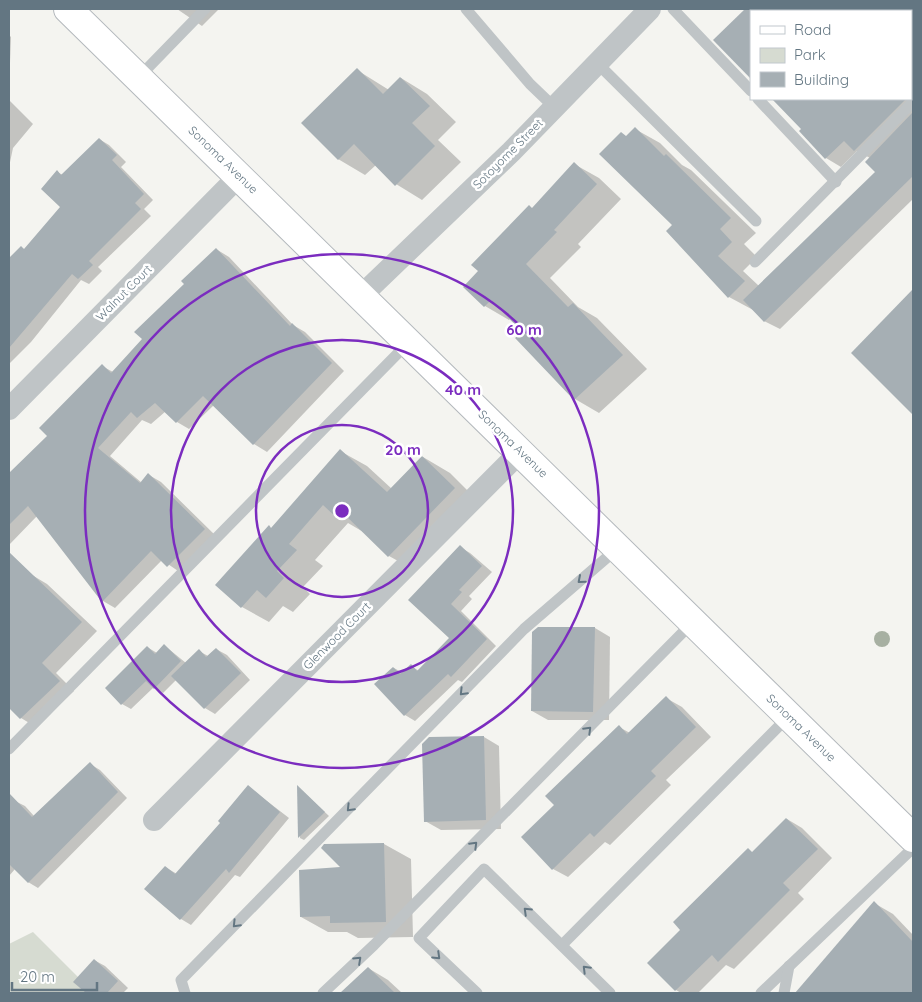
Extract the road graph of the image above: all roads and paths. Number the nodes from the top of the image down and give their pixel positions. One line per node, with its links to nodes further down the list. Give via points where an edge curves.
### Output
1 (68, 9): 7 (street, Sonoma Avenue)
2 (205, 9): 7 (lane)
3 (466, 9): 11 (lane)
4 (650, 9): 6 (street, Sotoyome Street)
5 (673, 9): 8 (lane)
6 (598, 63): 11 (street, Sotoyome Street); 14 (lane)
7 (138, 78): 12 (street, Sonoma Avenue)
8 (750, 90)
9 (759, 100): 13 (lane)
10 (913, 102): 13 (lane)
11 (554, 107): 16 (street, Sotoyome Street)
12 (239, 176): 16 (street, Sonoma Avenue); 18 (street, Walnut Court)
13 (836, 182): 15 (lane)
14 (756, 221)
15 (756, 262)
16 (362, 294): 17 (street, Sonoma Avenue)
17 (409, 342): 19 (street, Sonoma Avenue); 23 (lane)
18 (9, 409)
19 (520, 452): 20 (street, Sonoma Avenue); 24 (street, Glenwood Court)
20 (618, 548): 21 (street, Sonoma Avenue); 29 (lane, one-way to 29, via 524,629 188,973 182,980)
21 (693, 622): 22 (street, Sonoma Avenue); 30 (lane, one-way to 21)
22 (789, 716): 25 (street, Sonoma Avenue); 27 (lane)
23 (9, 749)
24 (154, 820)
25 (913, 838)
26 (913, 848): 28 (lane)
27 (562, 945): 31 (lane, one-way to 31, via 484,869 419,938); 32 (lane, one-way to 27)
28 (789, 966): 33 (lane); 34 (lane)
29 (185, 993)
30 (323, 993)
31 (477, 993)
32 (610, 993)
33 (761, 993)
34 (784, 993)

